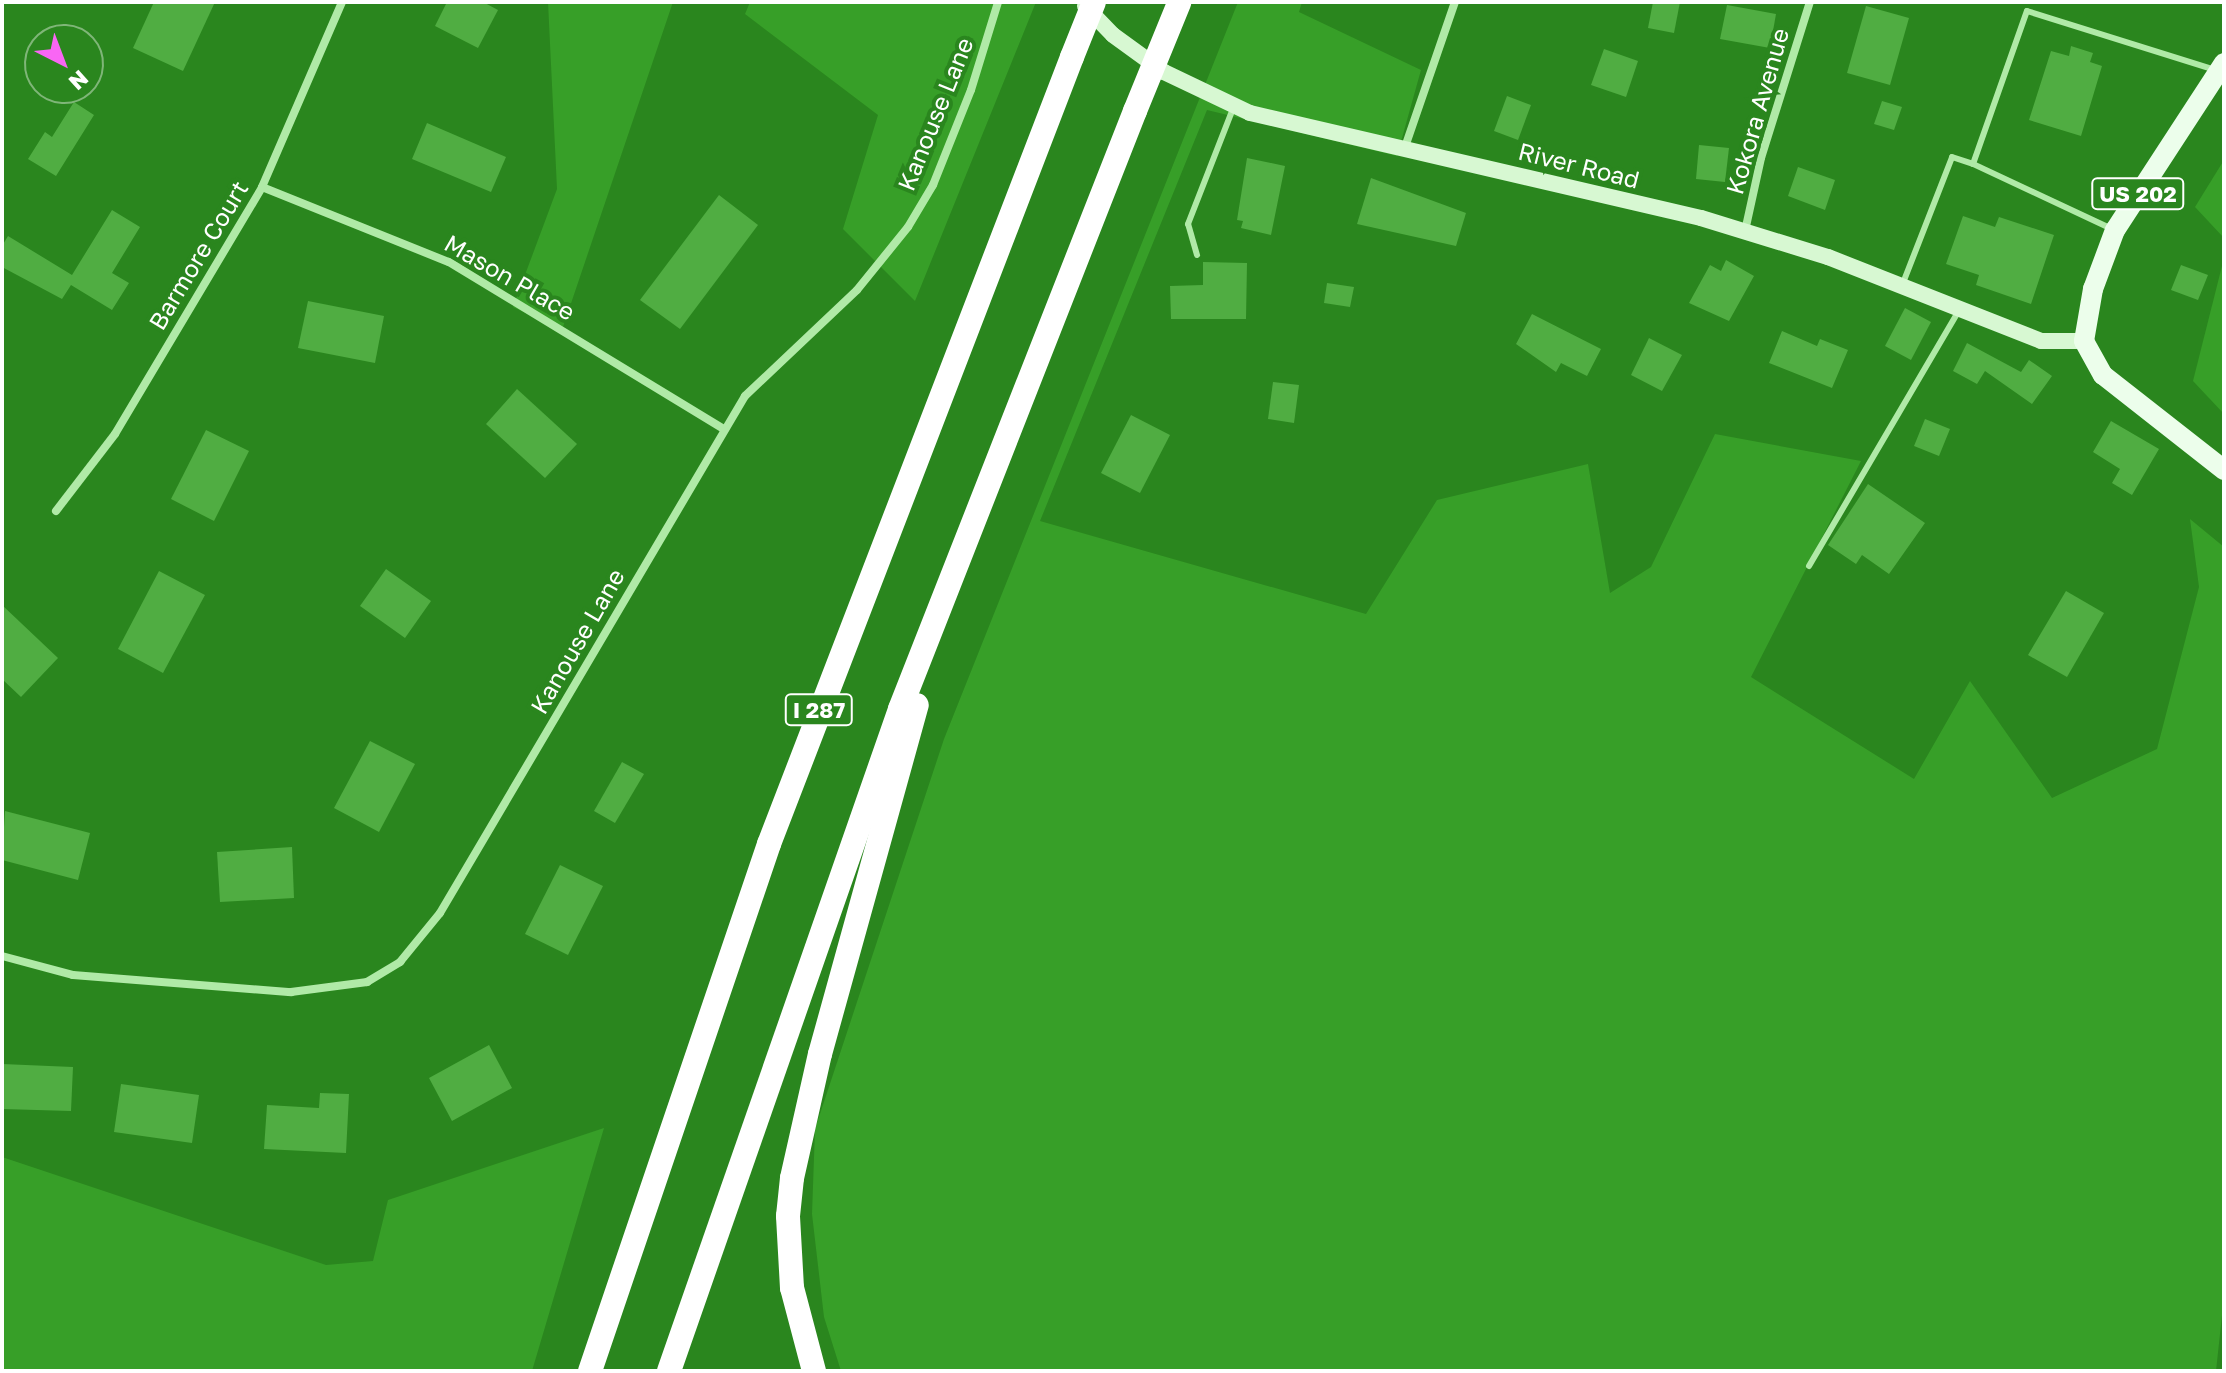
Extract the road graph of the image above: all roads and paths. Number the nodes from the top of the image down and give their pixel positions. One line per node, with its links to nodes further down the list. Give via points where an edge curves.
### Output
1 (342, 2): 12 (street, Barmore Court)
2 (998, 2): 19 (street, Kanouse Lane, via 971,90 933,185 908,227 857,290 771,368)
3 (1082, 2): 9 (street, River Road, via 1135,54)
4 (1094, 2): 25 (highway, I 287, bridge, via 769,844)
5 (1179, 2): 22 (highway, I 287, bridge)
6 (1455, 2): 10 (street)
7 (1810, 2): 14 (street, Kokora Avenue, via 1761,158)
8 (2221, 67): 11 (lane, via 2027,11); 13 (main road, US 202)
9 (1234, 106): 10 (street, River Road); 15 (lane, via 1188,224)
10 (1405, 147): 14 (street, River Road)
11 (1973, 164): 13 (lane); 16 (lane, via 1952,157)
12 (262, 187): 19 (street, Mason Place, via 449,262); 21 (street, Barmore Court, via 115,434)
13 (2115, 230): 18 (main road, US 202, via 2093,289)
14 (1745, 231): 16 (street, River Road)
15 (1197, 255)
16 (1901, 286): 17 (street, River Road)
17 (1960, 309): 18 (street, River Road, via 2041,341); 23 (lane)
18 (2084, 341): 20 (main road, via 2103,375)
19 (724, 429): 24 (street, Kanouse Lane, via 440,913 419,943 384,974 348,987 291,992 73,975)
20 (2224, 470)
21 (56, 511)
22 (961, 548): 26 (highway, I 287, via 841,869); 27 (highway, via 820,1054 792,1178 791,1276)
23 (1809, 566)
24 (2, 956)
25 (590, 1371)
26 (669, 1371)
27 (814, 1371)

